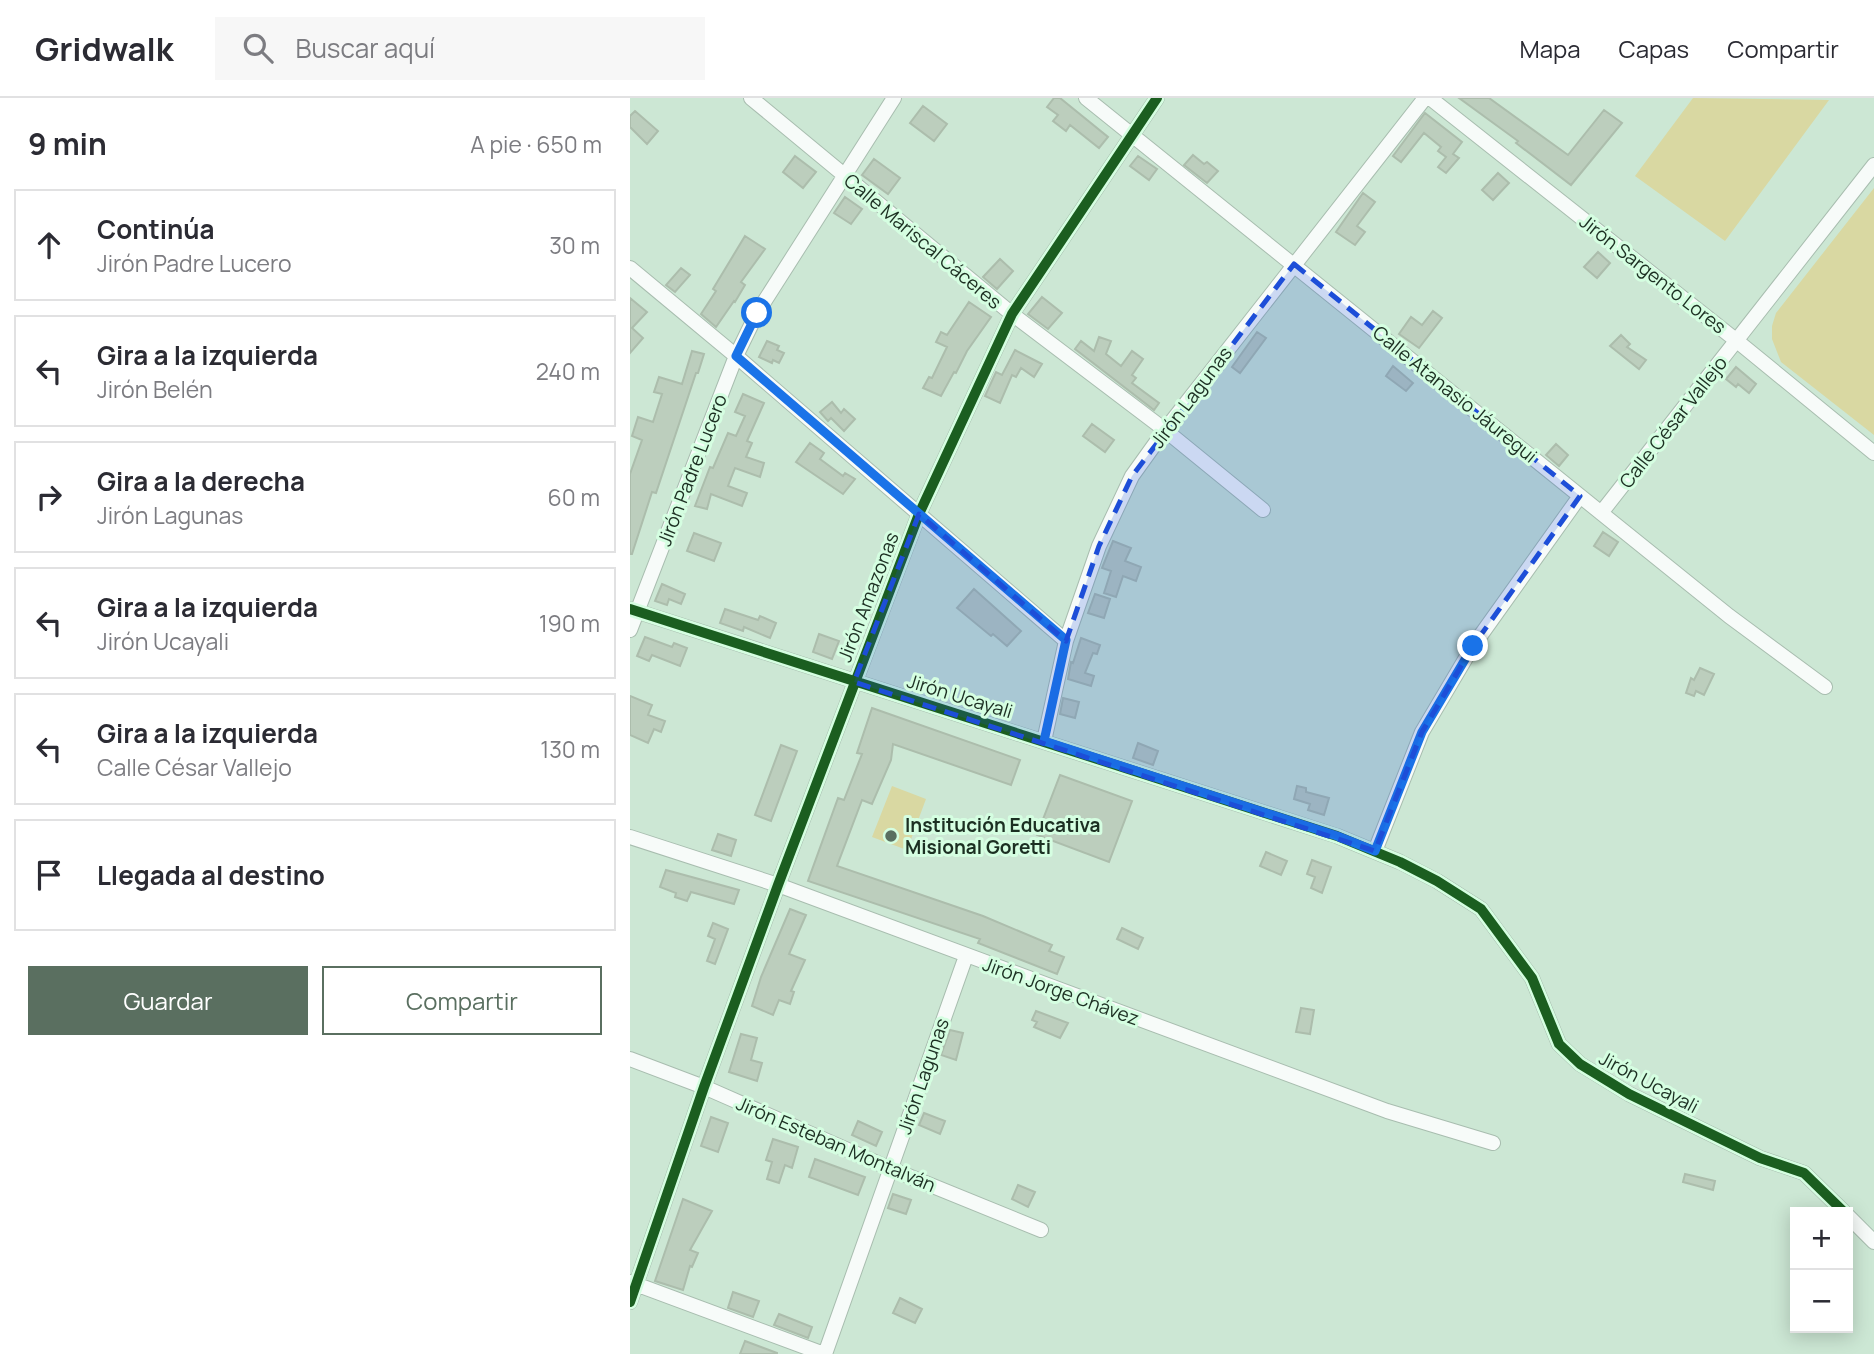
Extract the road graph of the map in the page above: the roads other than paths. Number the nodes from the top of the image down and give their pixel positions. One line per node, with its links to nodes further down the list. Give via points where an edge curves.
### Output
1 (751, 98): 8 (street, Calle Mariscal Cáceres)
2 (894, 98): 8 (street, Jirón Padre Lucero)
3 (1086, 98): 6 (street, Calle Atanasio Jáuregui)
4 (1157, 98): 6 (street, Jirón Amazonas)
5 (1427, 98): 9 (street, Jirón Lagunas); 12 (street, Jirón Sargento Lores)
6 (1132, 133): 9 (street, Calle Atanasio Jáuregui); 11 (street, Jirón Amazonas)
7 (1874, 165): 12 (street, Calle César Vallejo)
8 (845, 176): 11 (street, Calle Mariscal Cáceres); 13 (street, Jirón Padre Lucero, via 757,313)
9 (1294, 264): 14 (street, Jirón Lagunas); 16 (street, Calle Atanasio Jáuregui)
10 (630, 268): 13 (street)
11 (1012, 314): 14 (street, Calle Mariscal Cáceres); 19 (street, Jirón Amazonas)
12 (1737, 341): 15 (street, Jirón Sargento Lores); 18 (street, Calle César Vallejo)
13 (736, 356): 19 (street); 20 (street, Jirón Padre Lucero)
14 (1165, 430): 17 (street, Calle Mariscal Cáceres); 22 (street, Jirón Lagunas, via 1117,506)
15 (1874, 453)
16 (1580, 496): 18 (street, Calle Atanasio Jáuregui); 27 (street, via 1473,646 1422,732)
17 (1263, 510)
18 (1601, 513): 24 (street, Calle Atanasio Jáuregui)
19 (919, 514): 22 (street); 23 (street, Jirón Amazonas)
20 (634, 611): 21 (street, Jirón Padre Lucero); 23 (street, Jirón Ucayali)
21 (630, 630)
22 (1066, 640): 25 (street, Jirón Lagunas)
23 (854, 682): 25 (street, Jirón Ucayali); 28 (street, Jirón Amazonas)
24 (1825, 687)
25 (1044, 741): 27 (street, Jirón Ucayali)
26 (630, 837): 28 (street, Jirón Jorge Chávez)
27 (1375, 851): 34 (street, Jirón Ucayali, via 1481,909 1532,978 1559,1044 1580,1064 1629,1094 1760,1158 1804,1172)
28 (778, 885): 29 (street, Jirón Jorge Chávez); 31 (street, Jirón Amazonas)
29 (966, 956): 32 (street, Jirón Jorge Chávez, via 1387,1111); 33 (street, Jirón Lagunas)
30 (630, 1059): 31 (street, Jirón Esteban Montalván)
31 (704, 1087): 33 (street, Jirón Esteban Montalván); 38 (street, Jirón Amazonas)
32 (1493, 1143)
33 (891, 1169): 36 (street, Jirón Esteban Montalván); 40 (street, Jirón Lagunas)
34 (1839, 1207)
35 (1853, 1221): 37 (street)
36 (1041, 1230)
37 (1874, 1242)
38 (633, 1283): 39 (street, Jirón Amazonas); 40 (street)
39 (630, 1302)
40 (825, 1354)

